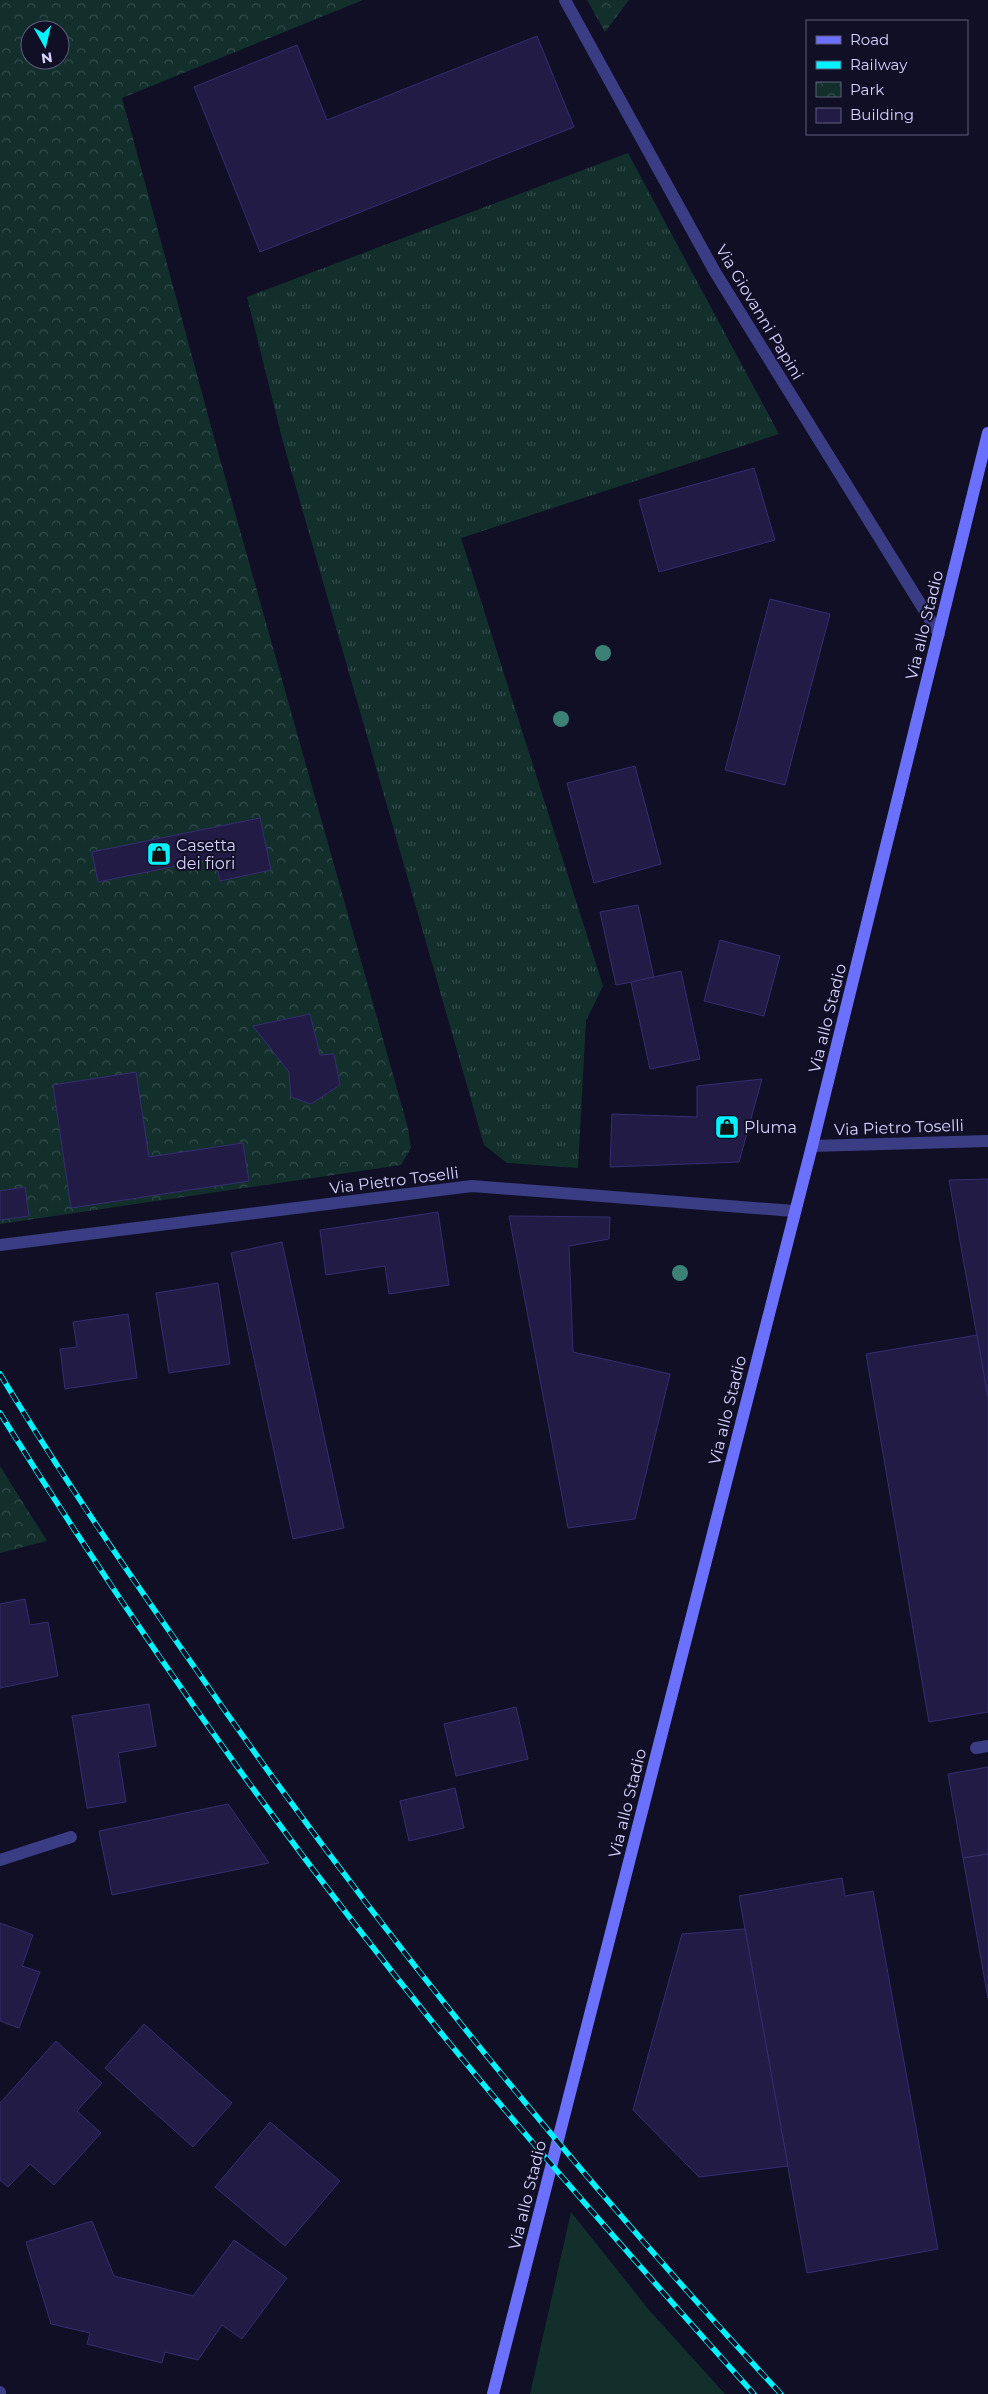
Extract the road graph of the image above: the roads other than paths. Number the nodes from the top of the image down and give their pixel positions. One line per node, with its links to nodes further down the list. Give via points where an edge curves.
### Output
1 (565, 0): 3 (street, Via Giovanni Papini, via 715,272)
2 (988, 433): 3 (main road, Via allo Stadio)
3 (939, 634): 5 (main road, Via allo Stadio)
4 (988, 1141): 5 (street, Via Pietro Toselli)
5 (812, 1146): 6 (main road, Via allo Stadio)
6 (794, 1211): 7 (street, Via Pietro Toselli, via 472,1186); 10 (main road, Via allo Stadio)
7 (0, 1245)
8 (71, 1837): 9 (street)
9 (0, 1860)
10 (493, 2394)

